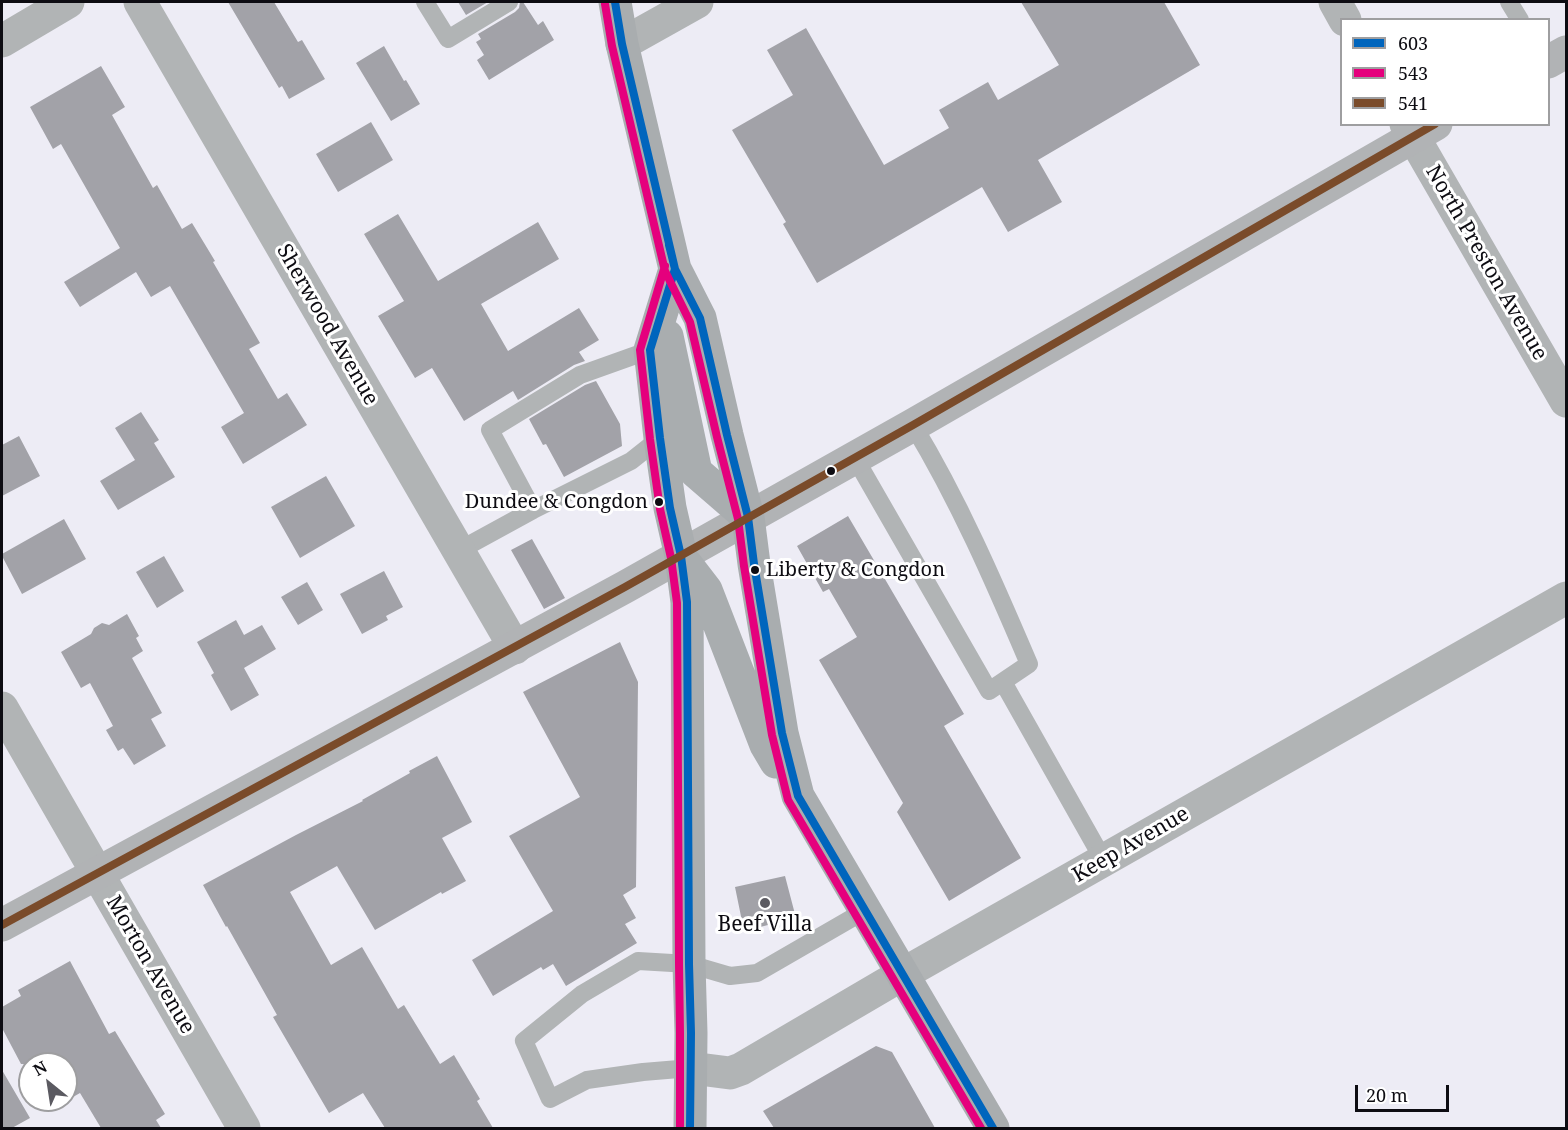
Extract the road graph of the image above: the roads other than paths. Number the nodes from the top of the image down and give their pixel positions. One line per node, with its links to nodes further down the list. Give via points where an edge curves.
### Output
1 (68, 2): 11 (street)
2 (140, 2): 25 (street, Sherwood Avenue)
3 (426, 2): 4 (lane, via 448,39)
4 (509, 2)
5 (615, 2): 12 (main road)
6 (697, 2): 12 (street)
7 (1335, 2): 9 (street)
8 (1509, 2): 10 (lane)
9 (1344, 18)
10 (1519, 18)
11 (2, 41)
12 (622, 44): 16 (main road)
13 (1566, 52): 14 (street)
14 (1550, 61)
15 (1418, 129): 19 (street, North Preston Avenue); 20 (street)
16 (675, 269): 17 (main road); 24 (main road, via 700,318)
17 (662, 311): 18 (main road); 24 (main road, via 696,472)
18 (650, 350): 21 (main road); 23 (lane, via 580,375 490,430)
19 (1566, 401)
20 (914, 425): 22 (street); 29 (lane, via 991,574 1029,664)
21 (660, 438): 23 (lane, via 631,461); 26 (main road, via 669,508)
22 (855, 458): 24 (street); 29 (lane, via 989,691)
23 (533, 510): 25 (lane)
24 (748, 517): 26 (street); 31 (main road, via 782,733)
25 (458, 550): 28 (street, Sherwood Avenue)
26 (681, 556): 28 (street); 31 (main road, via 706,590 766,745); 36 (main road, via 687,602)
27 (1566, 598): 32 (street, Keep Avenue)
28 (515, 648): 33 (street)
29 (1003, 682): 32 (lane)
30 (2, 708): 33 (street, Morton Avenue)
31 (798, 796): 34 (main road)
32 (1104, 861): 37 (street, Keep Avenue)
33 (96, 874): 35 (street); 39 (street, Morton Avenue)
34 (866, 910): 36 (lane, via 757,973 730,976); 37 (main road)
35 (2, 925)
36 (689, 964): 38 (main road); 38 (lane, via 638,961 582,994 524,1041 550,1098 587,1080)
37 (903, 974): 38 (street, Keep Avenue, via 741,1069 730,1073); 41 (main road)
38 (691, 1068): 40 (main road)
39 (244, 1128)
40 (690, 1128)
41 (993, 1128)

